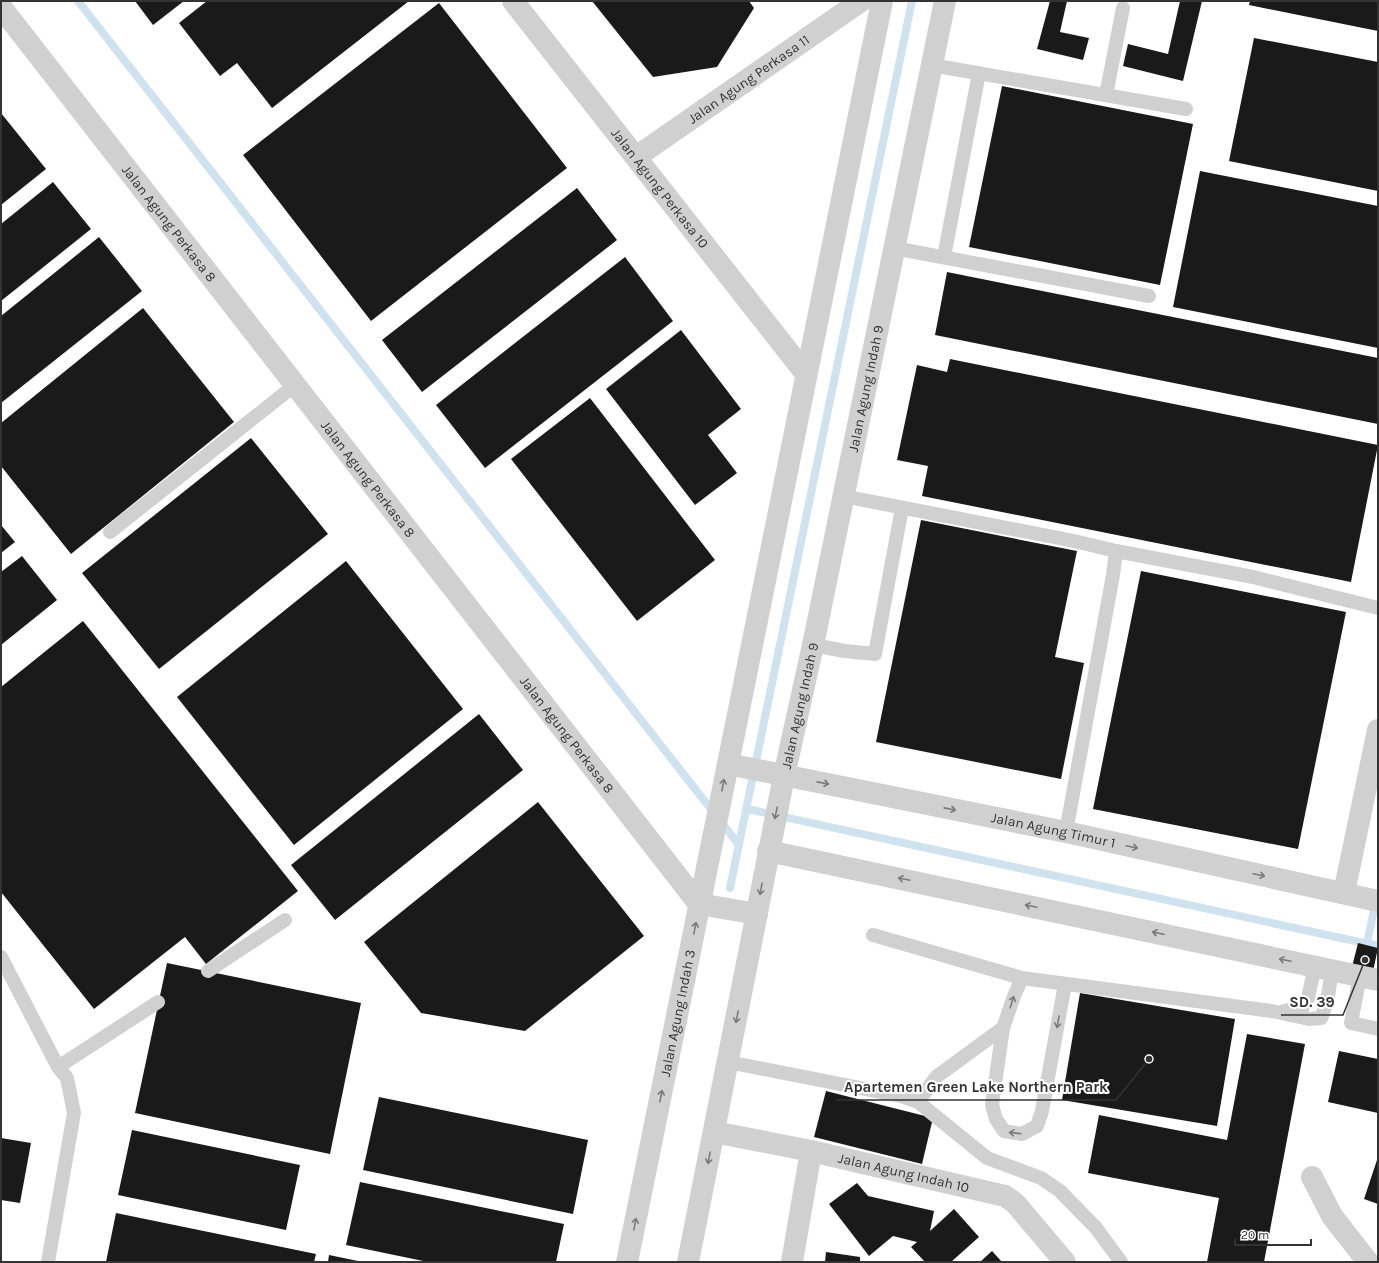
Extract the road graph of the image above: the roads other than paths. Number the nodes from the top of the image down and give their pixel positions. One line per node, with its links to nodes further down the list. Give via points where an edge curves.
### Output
1 (513, 1): 11 (street, Jalan Agung Perkasa 10)
2 (861, 1): 11 (street, Jalan Agung Perkasa 11)
3 (882, 1): 15 (street)
4 (945, 1): 7 (street, Jalan Agung Indah 9)
5 (1, 7): 16 (street, Jalan Agung Perkasa 8)
6 (1123, 8): 9 (lane)
7 (931, 65): 8 (lane); 12 (street, Jalan Agung Indah 9)
8 (979, 73): 9 (lane); 13 (lane)
9 (1106, 95): 10 (lane)
10 (1186, 109)
11 (636, 157): 15 (street, Jalan Agung Perkasa 10)
12 (894, 248): 13 (lane); 17 (street, Jalan Agung Indah 9)
13 (944, 258): 14 (lane)
14 (1149, 296)
15 (806, 374): 24 (street)
16 (295, 385): 19 (lane); 30 (street, Jalan Agung Perkasa 8)
17 (843, 496): 18 (lane); 22 (street, Jalan Agung Indah 9)
18 (902, 508): 20 (lane); 22 (lane, via 875,654)
19 (110, 532)
20 (1116, 551): 21 (lane, via 1253,577); 26 (lane)
21 (1378, 608)
22 (813, 645): 25 (street, Jalan Agung Indah 9)
23 (1378, 730): 28 (street)
24 (736, 766): 25 (street, Jalan Agung Timur 1); 30 (street, Jalan Agung Indah 3, one-way to 24, via 719,806)
25 (780, 779): 26 (street, Jalan Agung Timur 1, one-way to 26); 27 (street, one-way to 27)
26 (1066, 832): 28 (street, Jalan Agung Timur 1, one-way to 28)
27 (770, 844): 31 (street, one-way to 31); 35 (street, one-way to 27)
28 (1347, 894): 29 (street, Jalan Agung Timur 1)
29 (1378, 901)
30 (699, 904): 31 (street); 51 (street, Jalan Agung Indah 3, one-way to 30)
31 (757, 914): 44 (street, one-way to 44)
32 (285, 920): 36 (lane)
33 (873, 935): 37 (lane)
34 (1, 957): 45 (lane)
35 (1323, 968): 38 (street); 41 (lane, via 1303,1007 1290,1011); 41 (lane, via 1327,1002 1321,1018 1309,1019)
36 (208, 971)
37 (1022, 978): 39 (lane); 42 (lane, one-way to 37)
38 (1369, 978): 43 (lane, via 1351,1023)
39 (1065, 984): 41 (lane); 42 (lane, one-way to 42, via 1042,1111 1037,1126 1022,1134 1004,1131 996,1120 992,1105)
40 (158, 1002): 45 (lane)
41 (1272, 1011)
42 (1003, 1028): 46 (lane, via 936,1077)
43 (1378, 1029)
44 (728, 1062): 46 (lane, via 901,1096); 47 (street)
45 (58, 1067): 50 (lane, via 67,1078 74,1113)
46 (918, 1102): 55 (lane, via 987,1158 1041,1178 1060,1191 1096,1228)
47 (714, 1132): 48 (street, Jalan Agung Indah 10); 52 (street, one-way to 52)
48 (811, 1151): 53 (street); 54 (street, Jalan Agung Indah 10, via 1005,1196 1015,1203)
49 (1312, 1177): 56 (street, via 1332,1216)
50 (48, 1262)
51 (627, 1262)
52 (688, 1262)
53 (792, 1262)
54 (1065, 1262)
55 (1121, 1262)
56 (1368, 1262)

